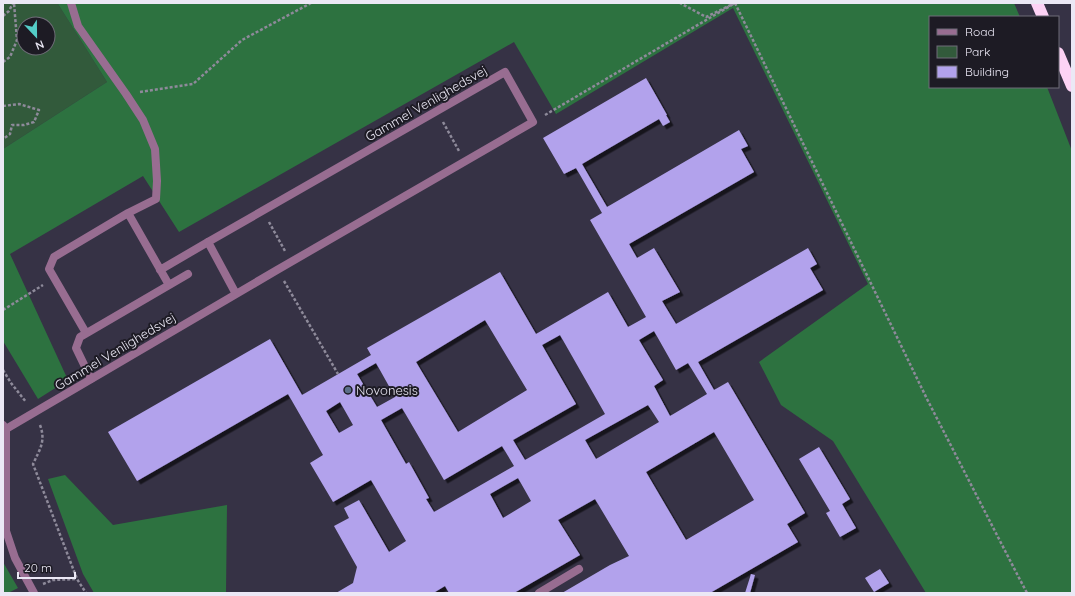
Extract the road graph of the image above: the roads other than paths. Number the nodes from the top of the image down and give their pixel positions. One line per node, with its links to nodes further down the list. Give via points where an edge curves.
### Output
1 (71, 3): 6 (street, via 78,26 143,120 155,149 156,199)
2 (1037, 3): 3 (highway)
3 (1043, 16)
4 (1059, 55): 5 (highway)
5 (1072, 86)
6 (128, 213): 8 (street); 12 (street, via 54,257 49,269)
7 (208, 242): 8 (street, Gammel Venlighedsvej); 11 (street); 11 (street, Gammel Venlighedsvej, via 505,72 533,122)
8 (160, 270): 10 (street)
9 (188, 274): 10 (street)
10 (169, 285): 12 (street)
11 (236, 294): 13 (street, Gammel Venlighedsvej)
12 (86, 333): 13 (street, via 80,337 76,348)
13 (91, 379): 14 (street, Gammel Venlighedsvej, via 35,413)
14 (4, 427): 16 (street, via 6,532 15,558)
15 (579, 569): 17 (street)
16 (33, 590)
17 (539, 593)

